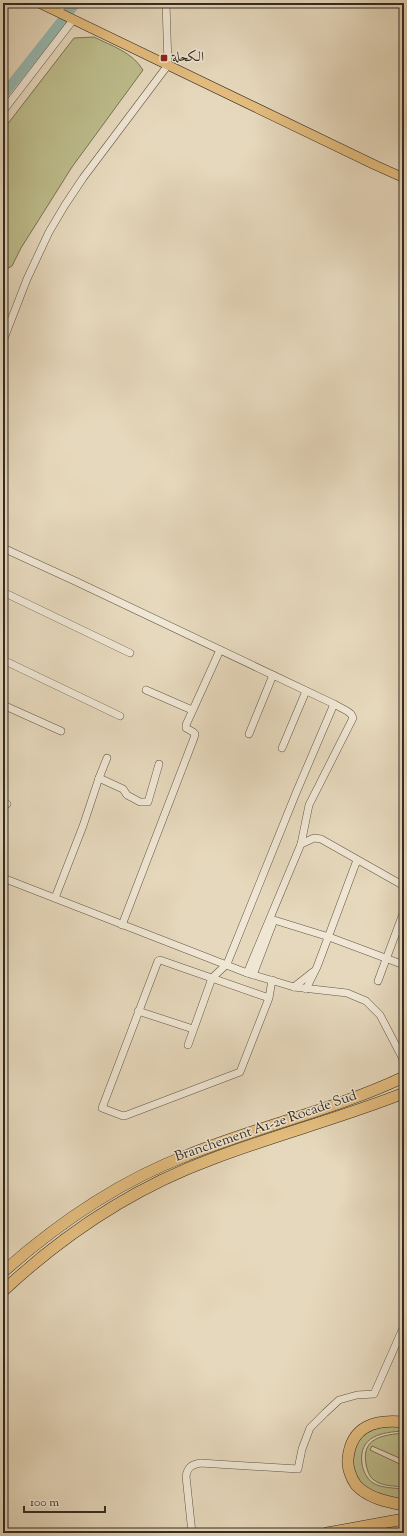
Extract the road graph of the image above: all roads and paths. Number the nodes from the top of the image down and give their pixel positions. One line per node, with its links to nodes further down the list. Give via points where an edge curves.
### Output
1 (39, 3): 4 (main road)
2 (66, 3): 4 (street)
3 (166, 3): 6 (street)
4 (56, 11): 5 (main road)
5 (73, 20): 6 (main road); 7 (street)
6 (168, 65): 8 (main road); 9 (street, via 83,178 49,232 26,279)
7 (3, 111)
8 (404, 178)
9 (3, 341)
10 (3, 548): 12 (street)
11 (3, 592): 13 (street)
12 (220, 650): 15 (street); 20 (street)
13 (130, 653)
14 (3, 660): 21 (street)
15 (273, 675): 17 (street); 23 (street)
16 (146, 690): 20 (street)
17 (306, 691): 18 (street); 24 (street)
18 (334, 704): 28 (street, via 347,711 353,718 309,805); 37 (street)
19 (3, 705): 22 (street)
20 (192, 710): 34 (street, via 186,728 194,732 194,738)
21 (120, 716)
22 (61, 731)
23 (249, 734)
24 (282, 748)
25 (107, 758): 27 (street)
26 (159, 764): 27 (street, via 148,802 140,802 127,796 123,789)
27 (99, 778): 32 (street)
28 (301, 844): 29 (street, via 314,838 321,839); 40 (street)
29 (357, 860): 31 (street); 35 (street)
30 (3, 878): 32 (street)
31 (404, 886)
32 (55, 898): 34 (street)
33 (404, 911): 36 (street)
34 (122, 925): 37 (street)
35 (329, 937): 36 (street); 39 (street); 40 (street, via 274,920)
36 (386, 959): 38 (street); 43 (street)
37 (227, 964): 40 (street); 41 (street)
38 (404, 965)
39 (316, 969): 44 (street); 45 (street)
40 (250, 974): 42 (street)
41 (212, 978): 46 (street); 47 (street, via 158,960); 48 (street)
42 (272, 980): 44 (street); 46 (street)
43 (378, 982)
44 (294, 987): 45 (street)
45 (306, 989): 50 (street, via 347,993 366,1001 380,1015)
46 (270, 998): 47 (street, via 240,1072 123,1116 102,1108)
47 (138, 1011): 48 (street)
48 (193, 1029): 49 (street)
49 (188, 1045)
50 (403, 1058)
51 (404, 1077): 53 (highway, Branchement A1-2e Rocade Sud, via 361,1096 216,1144 158,1168 76,1215)
52 (404, 1093): 54 (highway, Branchement A1-2e Rocade Sud, via 358,1111 212,1159 150,1186 59,1242)
53 (3, 1272)
54 (3, 1291)
55 (404, 1326): 60 (street, via 374,1394 339,1400 325,1413 310,1428 298,1469 200,1463 192,1465 186,1476)
56 (404, 1422): 57 (highway, via 382,1421 362,1430 354,1437 349,1448 348,1462 356,1484 366,1493 383,1501)
57 (404, 1504)
58 (404, 1519): 61 (highway)
59 (404, 1525): 62 (highway)
60 (192, 1533)
61 (327, 1533)
62 (360, 1533)

